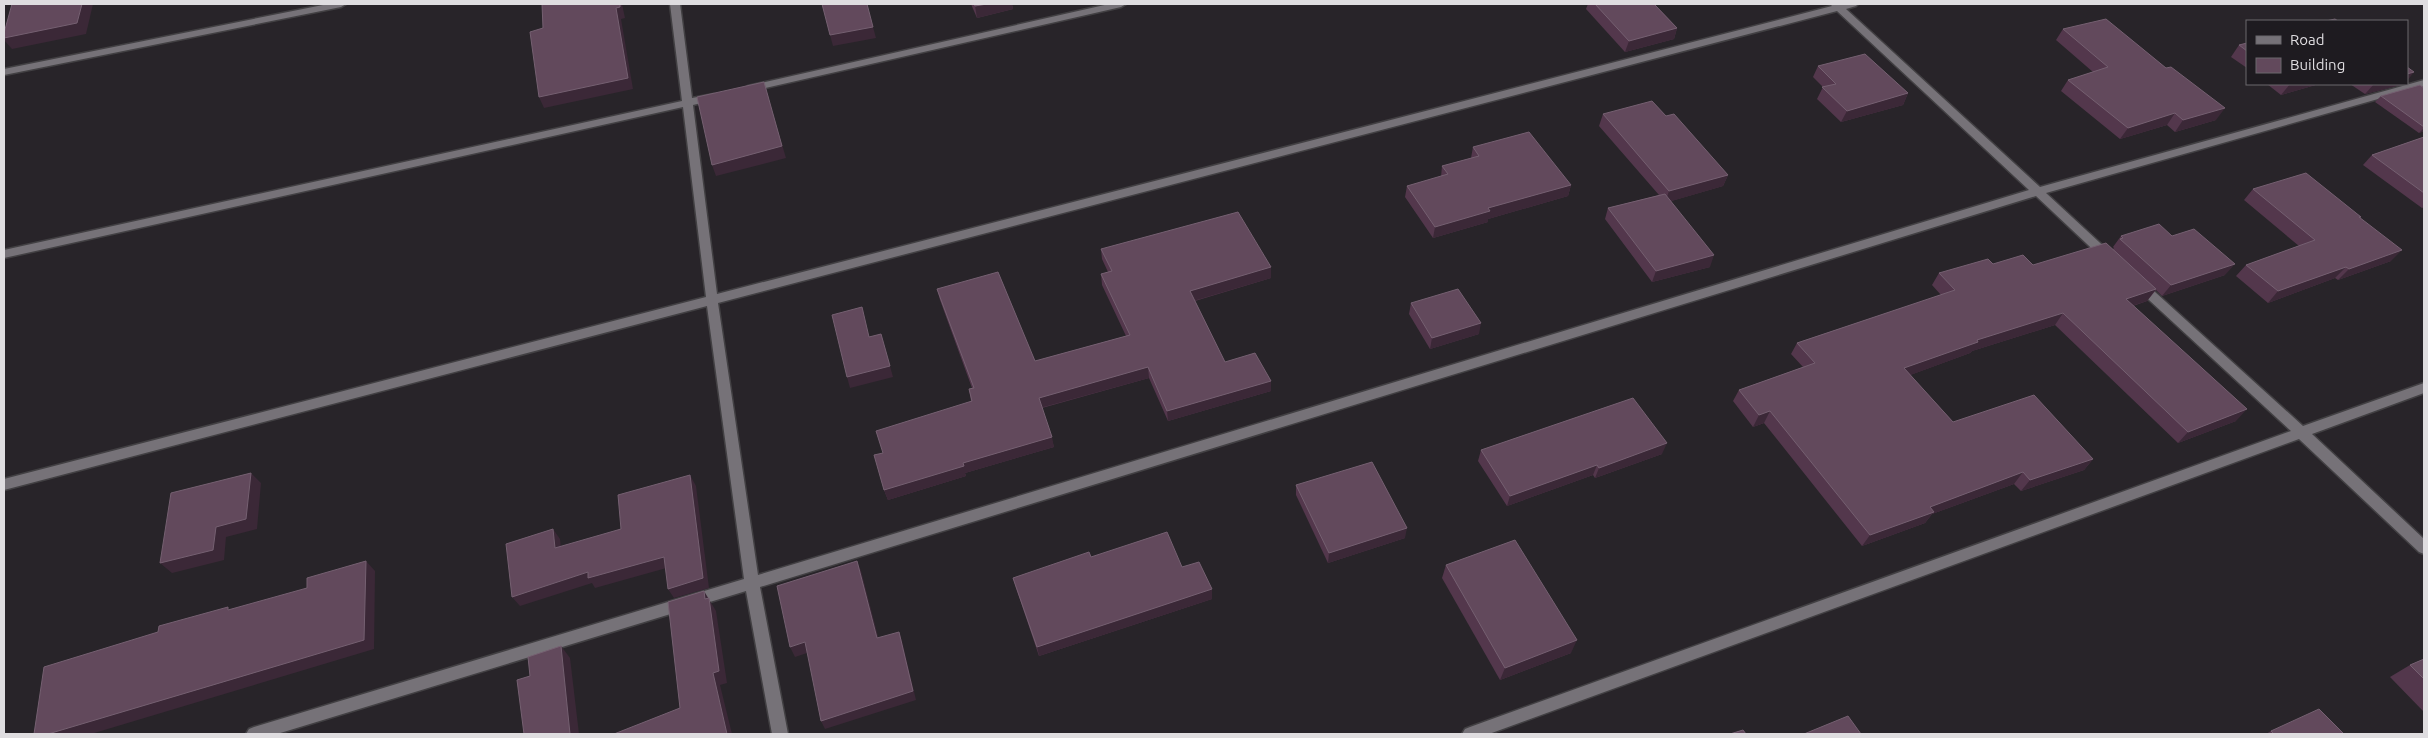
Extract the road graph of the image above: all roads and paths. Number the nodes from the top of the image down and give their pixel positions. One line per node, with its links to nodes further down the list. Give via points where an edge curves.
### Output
1 (341, 4): 6 (street)
2 (675, 4): 8 (street)
3 (1122, 4): 8 (street)
4 (1853, 4): 5 (street)
5 (1837, 5): 9 (street); 13 (street)
6 (4, 72)
7 (2424, 84): 9 (street)
8 (689, 103): 10 (street); 13 (street)
9 (2037, 192): 11 (street); 18 (street)
10 (4, 254)
11 (2118, 265)
12 (2133, 279): 15 (street)
13 (712, 300): 16 (street); 18 (street)
14 (2424, 388): 15 (street)
15 (2302, 433): 17 (street); 21 (street)
16 (4, 484)
17 (2424, 548)
18 (752, 584): 19 (street); 20 (street)
19 (254, 734)
20 (780, 734)
21 (1470, 734)

